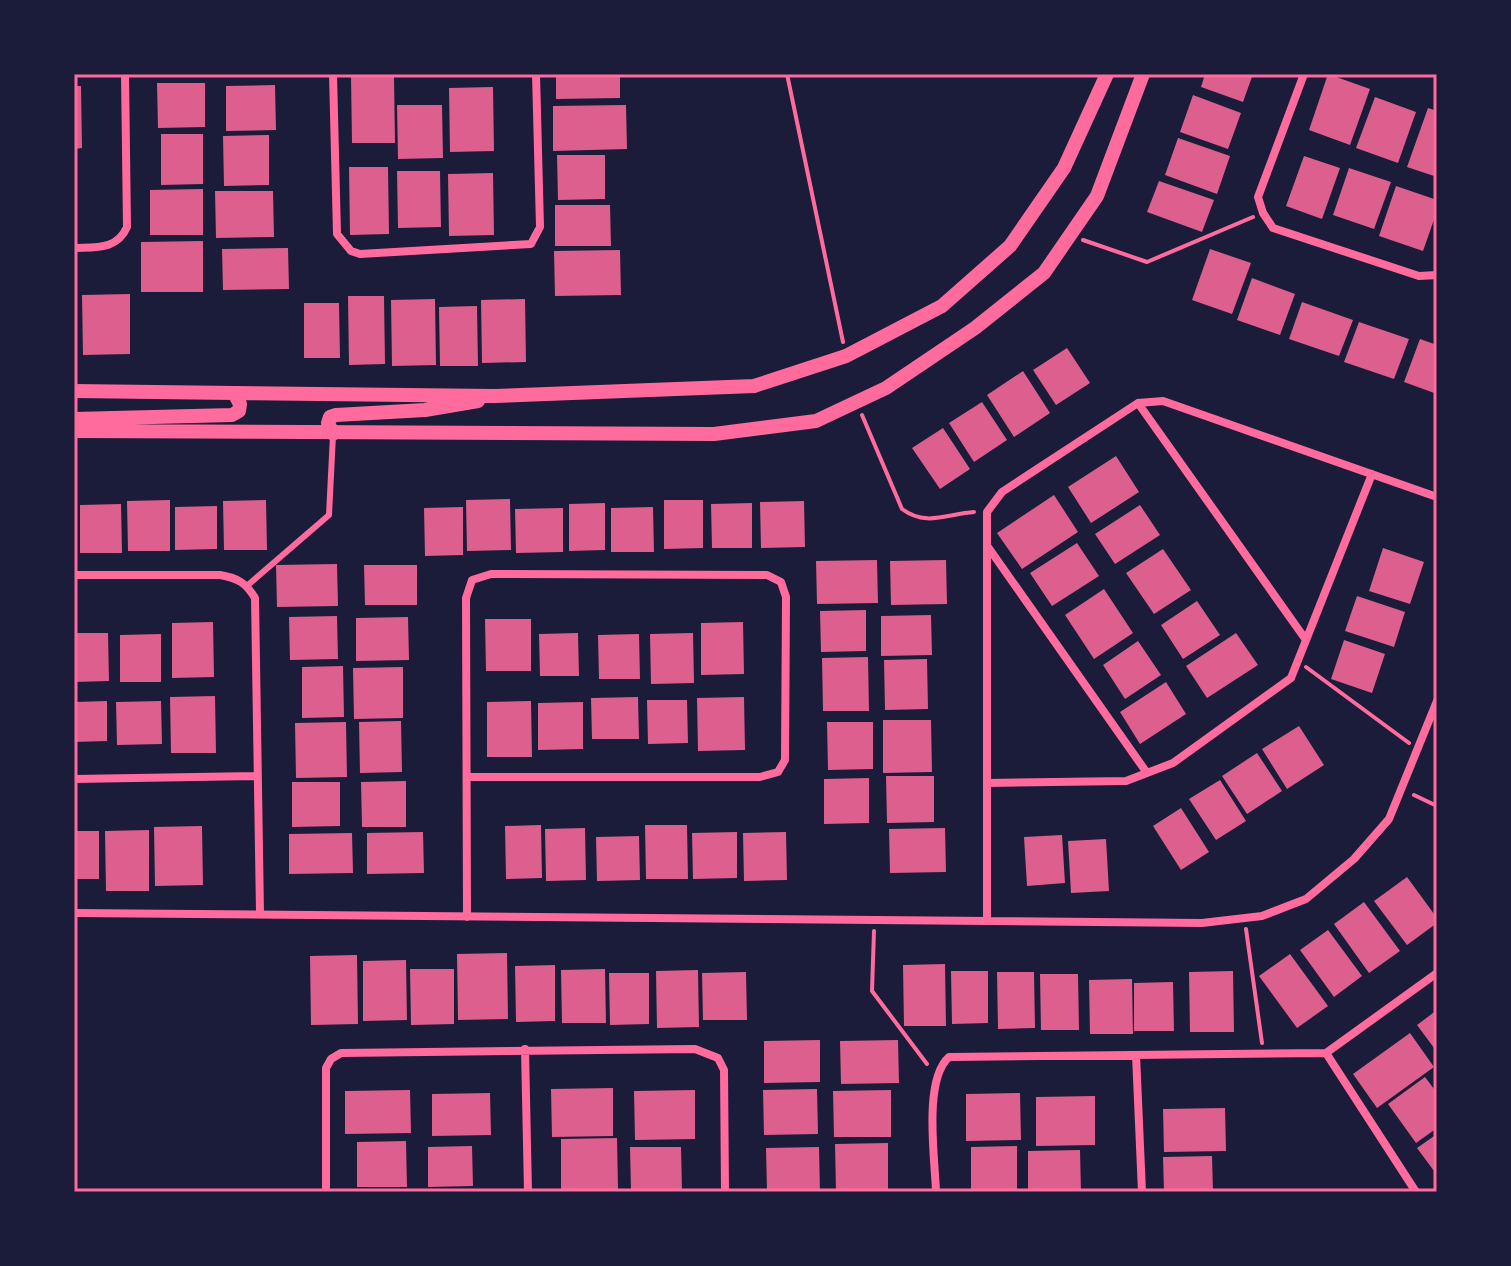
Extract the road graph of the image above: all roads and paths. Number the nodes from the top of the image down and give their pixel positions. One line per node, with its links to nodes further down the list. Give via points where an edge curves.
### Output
1 (125, 74): 10 (street, via 127,227 111,246)
2 (333, 74): 3 (street, via 337,234 360,254 531,244 540,227)
3 (536, 74)
4 (787, 74): 12 (path)
5 (1106, 74): 12 (street, via 1064,168 1010,246 942,306)
6 (1143, 74): 9 (street, via 1097,196)
7 (1304, 74): 8 (street, via 1258,197)
8 (1263, 213): 9 (path, via 1147,262); 11 (street, via 1273,228 1419,276)
9 (1070, 236): 16 (street, via 1044,273 975,328 886,388)
10 (74, 248)
11 (1437, 275)
12 (846, 356): 15 (street, via 754,386)
13 (74, 391): 14 (street)
14 (234, 393): 15 (street); 18 (street, via 240,404 232,415)
15 (494, 396): 20 (street, via 458,407 336,415 328,423)
16 (857, 401): 20 (street, via 816,421 714,434); 23 (path, via 902,509 914,518 933,520)
17 (1138, 403): 21 (street, via 1163,401); 23 (street, via 1002,492); 27 (street)
18 (74, 419)
19 (74, 431): 20 (street)
20 (333, 434): 26 (lane, via 329,515)
21 (1372, 474): 22 (street); 27 (street)
22 (1437, 497)
23 (987, 512): 24 (street)
24 (987, 546): 31 (street); 35 (street)
25 (74, 575): 26 (street, via 220,575)
26 (248, 585): 32 (street, via 255,598)
27 (1306, 640): 28 (street)
28 (1298, 661): 30 (path); 31 (street, via 1291,678 1173,763)
29 (1437, 701): 30 (street)
30 (1417, 749): 36 (street)
31 (1147, 773): 35 (street, via 1126,781)
32 (257, 776): 34 (street); 39 (street)
33 (467, 777): 33 (street, via 466,598 477,576 767,575 781,582 786,597 785,760 778,772 760,777); 40 (street)
34 (74, 779)
35 (987, 783): 43 (street)
36 (1401, 789): 37 (path); 41 (street, via 1389,819 1354,859 1306,899)
37 (1437, 806)
38 (74, 913): 39 (street)
39 (260, 913): 40 (street)
40 (467, 917): 42 (street)
41 (1244, 918): 43 (street, via 1202,923); 47 (path)
42 (874, 920): 43 (street); 49 (path, via 872,991)
43 (987, 921)
44 (1437, 973): 46 (street)
45 (525, 1049): 50 (street, via 354,1051 331,1059 326,1068); 51 (street); 52 (street, via 695,1049 718,1058 724,1070)
46 (1326, 1053): 47 (street); 55 (street)
47 (1264, 1054): 48 (street)
48 (1136, 1055): 49 (street, via 966,1055 949,1057); 54 (street)
49 (936, 1075): 53 (street)
50 (326, 1192)
51 (528, 1192)
52 (725, 1192)
53 (936, 1192)
54 (1142, 1192)
55 (1416, 1192)

